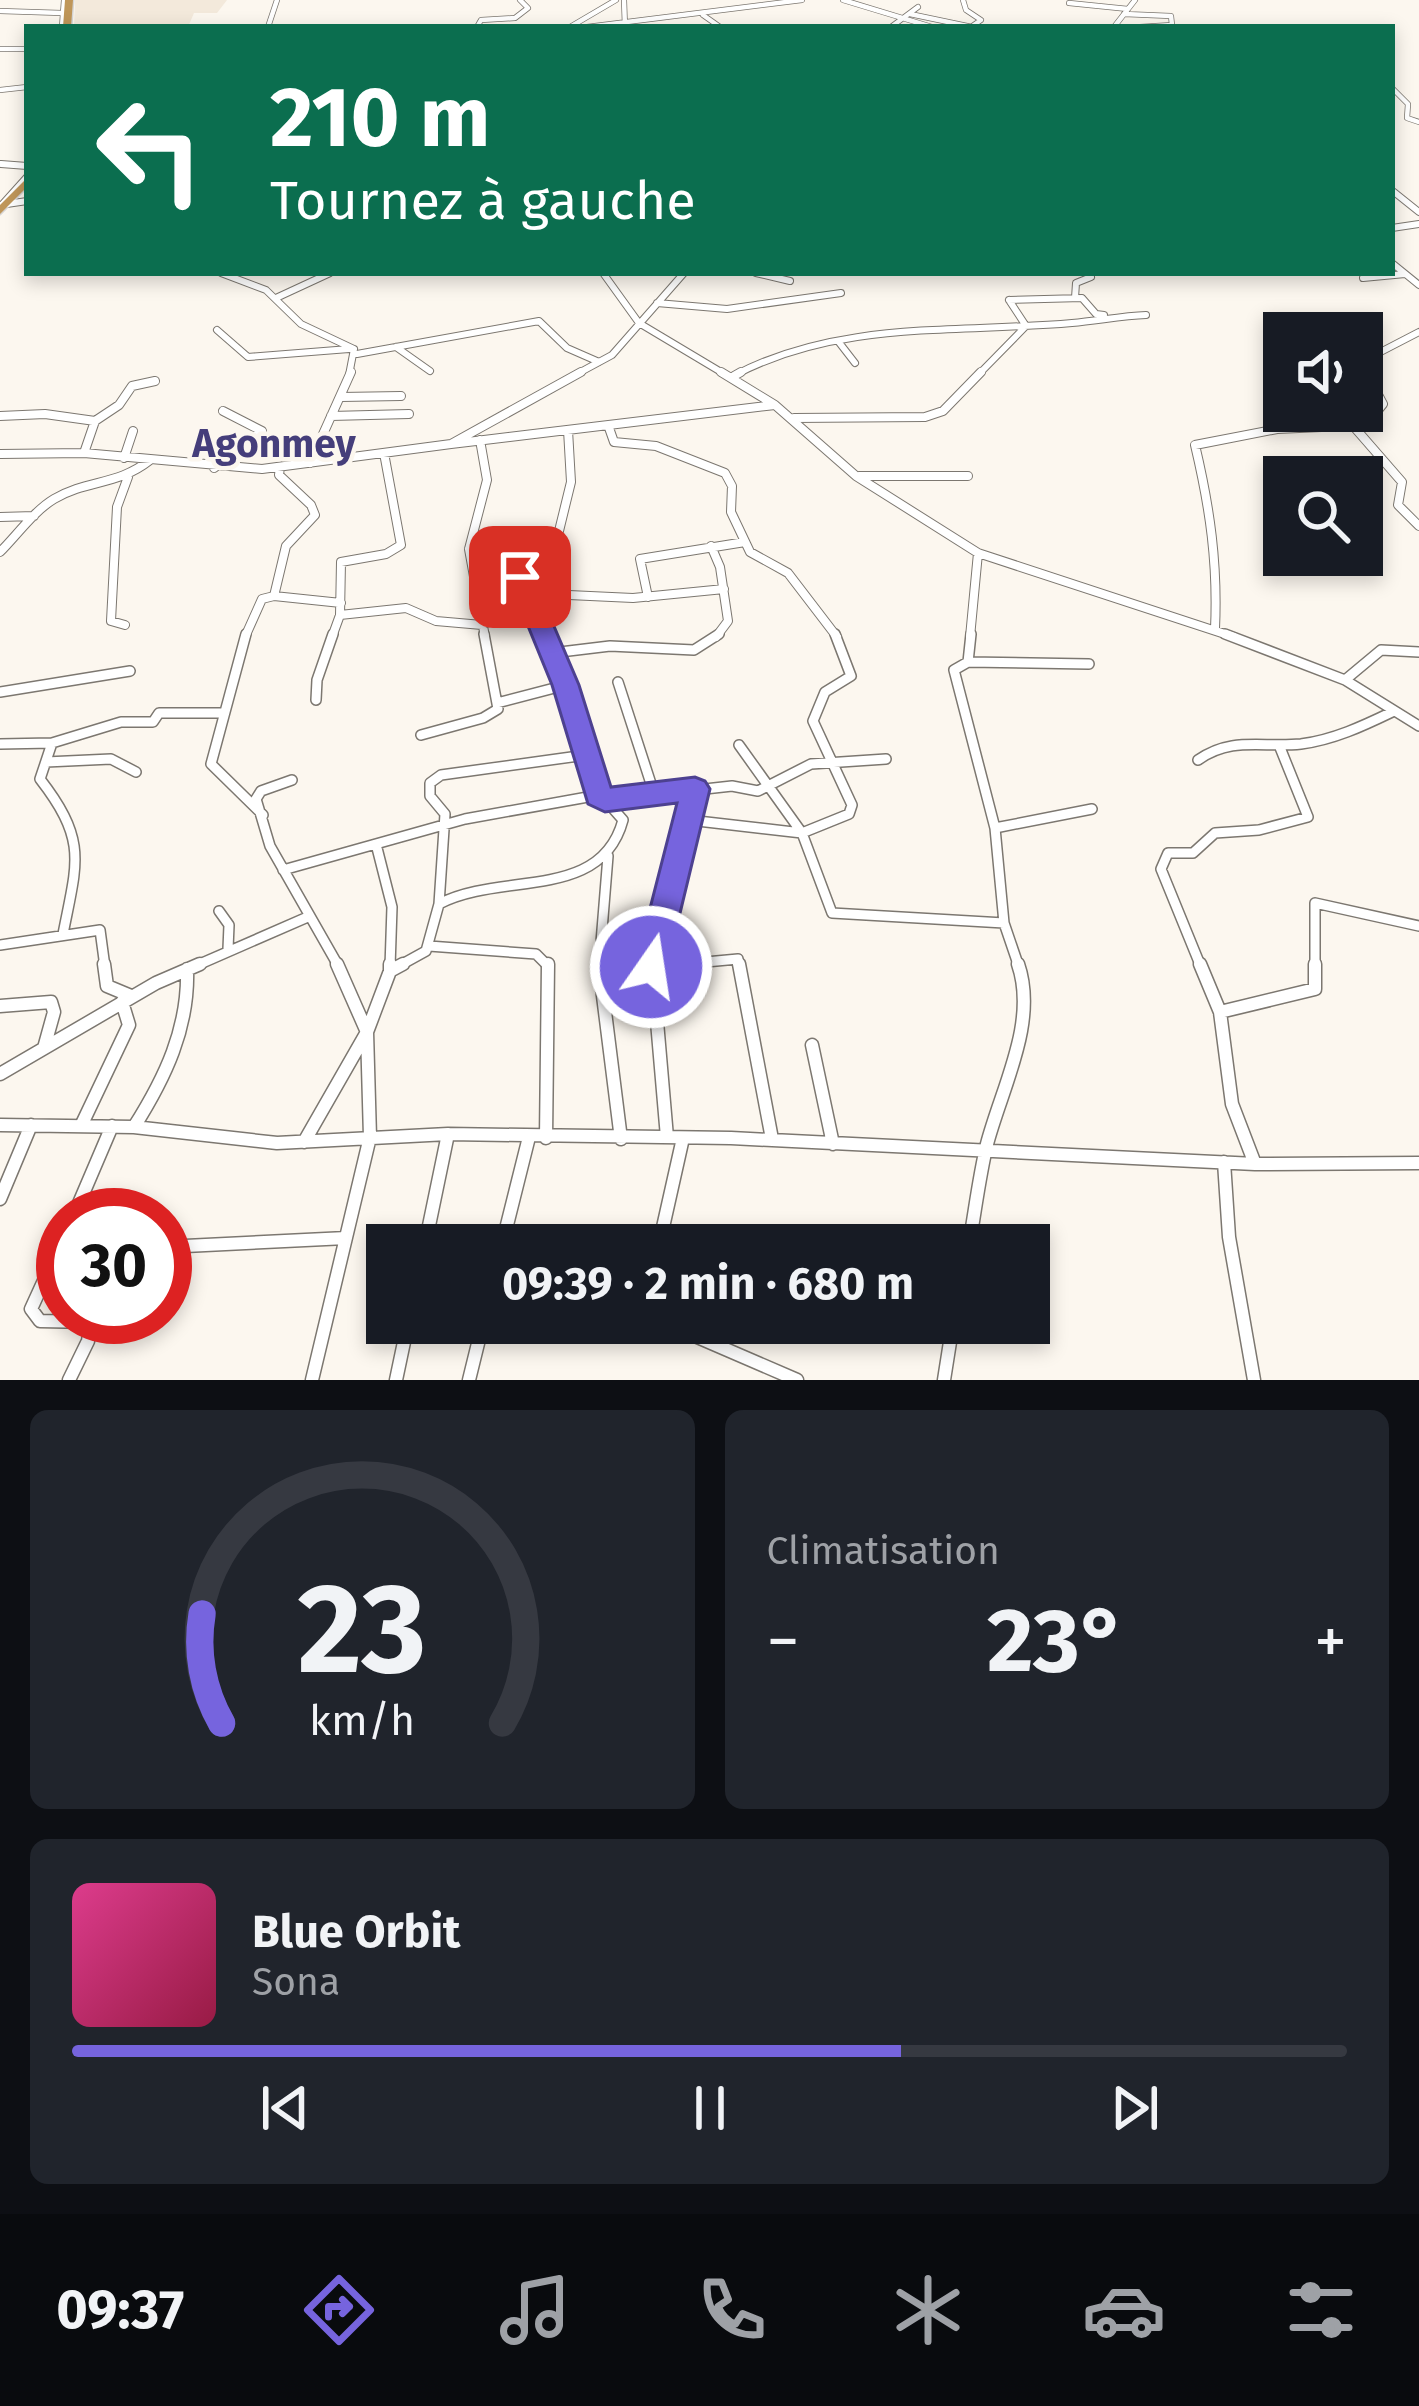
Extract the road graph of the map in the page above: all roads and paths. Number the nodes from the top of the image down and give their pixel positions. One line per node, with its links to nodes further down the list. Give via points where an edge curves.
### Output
1 (23, 0): 13 (street)
2 (66, 0): 15 (street)
3 (520, 0): 20 (street, via 528,8 520,16)
4 (620, 0): 21 (street)
5 (713, 0): 16 (street)
6 (802, 0): 16 (street)
7 (843, 0): 18 (street)
8 (963, 0): 27 (street, via 981,20)
9 (1135, 0): 14 (street)
10 (1069, 3): 14 (street)
11 (918, 7): 18 (street)
12 (0, 11): 13 (street)
13 (16, 11): 15 (street)
14 (1126, 11): 28 (street); 29 (street, via 1168,15)
15 (62, 13): 19 (street)
16 (719, 13): 17 (street)
17 (704, 15): 22 (street); 23 (street)
18 (908, 16): 24 (street); 25 (street); 26 (street)
19 (64, 24)
20 (479, 24)
21 (576, 24)
22 (655, 24)
23 (716, 24)
24 (896, 24)
25 (925, 24)
26 (955, 24)
27 (976, 24)
28 (1116, 24)
29 (1170, 24)
30 (1395, 91): 32 (street, via 1408,104)
31 (1396, 118): 32 (street)
32 (1407, 118): 33 (street)
33 (1419, 120)
34 (24, 182): 36 (highway)
35 (1395, 193): 37 (street)
36 (1, 207)
37 (1419, 212)
38 (1395, 216): 40 (street)
39 (1419, 224): 40 (street)
40 (1408, 226): 41 (street)
41 (1395, 228)
42 (1395, 266): 43 (street)
43 (1405, 274): 44 (street); 55 (street)
44 (1395, 275)
45 (230, 276): 56 (street)
46 (257, 276): 56 (street)
47 (324, 276): 58 (street)
48 (606, 276): 64 (street)
49 (681, 276): 60 (street)
50 (771, 276): 54 (street)
51 (1090, 276): 59 (street, via 1076,283)
52 (1384, 276): 53 (street)
53 (1363, 278)
54 (790, 280)
55 (1417, 282)
56 (250, 283): 58 (street)
57 (841, 293): 60 (street, via 727,309)
58 (276, 298): 70 (street, via 301,324)
59 (1075, 298): 62 (street); 63 (street, via 1010,300)
60 (657, 303): 64 (street)
61 (1146, 314): 62 (street)
62 (1107, 316): 63 (street)
63 (1025, 321): 67 (street); 83 (street, via 933,416)
64 (639, 323): 71 (street); 74 (street)
65 (217, 329): 70 (street, via 248,357)
66 (1419, 332): 69 (street)
67 (838, 341): 72 (street); 74 (street, via 775,354)
68 (396, 347): 70 (street); 71 (street, via 539,321 567,348); 73 (street)
69 (1383, 350)
70 (356, 351): 77 (street)
71 (599, 362): 91 (street)
72 (855, 362)
73 (430, 371)
74 (734, 376): 78 (street)
75 (155, 381): 84 (street, via 132,386)
76 (401, 396): 77 (street)
77 (341, 397): 82 (street)
78 (776, 405): 83 (street); 85 (street)
79 (223, 411): 99 (street, via 262,431)
80 (409, 414): 82 (street)
81 (0, 416): 84 (street)
82 (331, 416): 97 (street)
83 (794, 418): 100 (street)
84 (95, 421): 92 (street)
85 (608, 425): 87 (street); 108 (street, via 614,442 656,446 725,473)
86 (134, 430): 95 (street)
87 (568, 430): 90 (street); 107 (street)
88 (1263, 432): 124 (street, via 1196,445 1214,531)
89 (1358, 432): 105 (street, via 1402,482 1398,505)
90 (480, 440): 91 (street); 110 (street, via 487,480)
91 (451, 444): 93 (street)
92 (84, 453): 94 (street); 95 (street)
93 (384, 453): 97 (street); 121 (street, via 400,545 342,559)
94 (0, 454)
95 (124, 458): 96 (street)
96 (150, 460): 99 (street); 102 (street)
97 (310, 463): 98 (street)
98 (280, 466): 99 (street); 118 (street, via 279,475 315,515 286,546)
99 (214, 468)
100 (856, 476): 101 (street); 112 (street)
101 (968, 476)
102 (128, 477): 103 (street, via 62,494); 122 (street, via 117,507 111,621)
103 (34, 516): 104 (street); 106 (street)
104 (5, 517): 106 (street)
105 (1419, 526)
106 (24, 530): 111 (street)
107 (559, 531)
108 (746, 542): 109 (street); 148 (street, via 788,573 839,640 851,680 825,692 813,721)
109 (710, 546): 116 (street); 119 (street, via 640,559)
110 (470, 549): 113 (street, via 486,538); 115 (street)
111 (0, 552)
112 (978, 553): 124 (street); 127 (street)
113 (531, 560): 114 (street); 117 (street, via 551,578)
114 (520, 577): 115 (street); 120 (street)
115 (474, 581): 123 (street)
116 (724, 589): 119 (street); 125 (street, via 727,626 695,650)
117 (551, 594): 119 (street); 120 (street)
118 (274, 596): 121 (street); 137 (street, via 251,617)
119 (648, 597)
120 (530, 598): 123 (street); 125 (street)
121 (340, 609): 123 (street, via 406,608 436,621); 134 (street)
122 (125, 625)
123 (482, 625): 135 (street)
124 (1215, 629): 130 (street)
125 (552, 652): 132 (street)
126 (1419, 652): 130 (street, via 1381,650)
127 (968, 662): 128 (street); 161 (street, via 954,670)
128 (1089, 664)
129 (130, 670): 133 (street)
130 (1345, 680): 136 (street)
131 (618, 682): 153 (street)
132 (566, 685): 135 (street); 144 (street)
133 (0, 692)
134 (316, 700)
135 (497, 703): 139 (street, via 490,717 442,723)
136 (1392, 712): 138 (street); 143 (street, via 1346,734)
137 (222, 713): 140 (street, via 159,713 153,722 121,722); 157 (street, via 211,764)
138 (1419, 726)
139 (421, 735)
140 (52, 743): 141 (street); 147 (street)
141 (0, 744)
142 (739, 745): 151 (street)
143 (1279, 745): 146 (street, via 1223,742); 180 (street, via 1308,817 1215,833 1192,853 1168,853 1161,869)
144 (586, 754): 155 (street); 160 (street, via 435,778 428,790)
145 (886, 759): 148 (street)
146 (1198, 760)
147 (46, 762): 149 (street, via 111,759); 171 (street, via 42,785 61,806 79,851)
148 (836, 763): 151 (street, via 802,767); 162 (street, via 852,810)
149 (136, 772)
150 (292, 780): 157 (street, via 257,794)
151 (772, 786): 152 (street); 162 (street)
152 (695, 789): 153 (street); 159 (street)
153 (654, 793): 154 (street)
154 (637, 795): 155 (street); 158 (street)
155 (602, 798): 158 (street); 160 (street)
156 (1092, 809): 161 (street)
157 (263, 815): 165 (street)
158 (622, 820): 164 (street)
159 (689, 820): 162 (street); 175 (street)
160 (445, 824): 163 (street); 166 (street)
161 (995, 828): 169 (street)
162 (802, 833): 169 (street, via 838,916)
163 (376, 844): 165 (street); 177 (street, via 392,907)
164 (608, 856): 166 (street, via 574,873 456,892); 196 (street, via 598,956)
165 (283, 870): 168 (street)
166 (439, 904): 173 (street)
167 (218, 910): 174 (street, via 229,926)
168 (310, 916): 174 (street); 181 (street)
169 (1004, 923): 200 (street, via 1027,1011)
170 (1419, 926): 180 (street, via 1315,903 1315,989)
171 (63, 934): 172 (street); 178 (street, via 100,930 107,986)
172 (0, 945)
173 (429, 946): 177 (street); 193 (street, via 547,961)
174 (228, 949): 176 (street)
175 (651, 967): 194 (street); 197 (street, via 738,959)
176 (187, 968): 178 (street); 189 (street, via 184,1017)
177 (390, 971): 181 (street)
178 (126, 999): 183 (street); 187 (street, via 129,1025)
179 (0, 1006): 183 (street, via 54,1005)
180 (1220, 1012): 203 (street, via 1232,1104)
181 (367, 1032): 191 (street); 198 (street)
182 (812, 1045): 199 (street)
183 (44, 1048): 184 (street)
184 (0, 1075)
185 (0, 1125): 186 (street)
186 (32, 1126): 187 (street); 205 (street)
187 (81, 1126): 188 (street)
188 (112, 1126): 189 (street); 204 (street)
189 (134, 1127): 198 (street)
190 (448, 1134): 191 (street); 192 (street); 206 (street)
191 (370, 1137): 198 (street); 210 (street)
192 (529, 1137): 193 (street); 207 (street)
193 (546, 1138): 196 (street)
194 (667, 1138): 195 (street); 196 (street)
195 (683, 1138): 197 (street); 208 (street)
196 (621, 1139)
197 (772, 1139): 199 (street)
198 (304, 1142)
199 (833, 1144): 200 (street)
200 (986, 1148): 201 (street); 209 (street)
201 (1224, 1162): 203 (street); 223 (street)
202 (1419, 1163): 203 (street)
203 (1255, 1164)
204 (86, 1188)
205 (0, 1199)
206 (429, 1224)
207 (507, 1224)
208 (664, 1224)
209 (972, 1224)
210 (346, 1238): 211 (street); 218 (street)
211 (192, 1246)
212 (87, 1344): 217 (street)
213 (404, 1344): 219 (street)
214 (478, 1344): 220 (street)
215 (714, 1344): 221 (street)
216 (950, 1344): 222 (street)
217 (69, 1380)
218 (312, 1380)
219 (396, 1380)
220 (469, 1380)
221 (797, 1380)
222 (944, 1380)
223 (1254, 1380)

